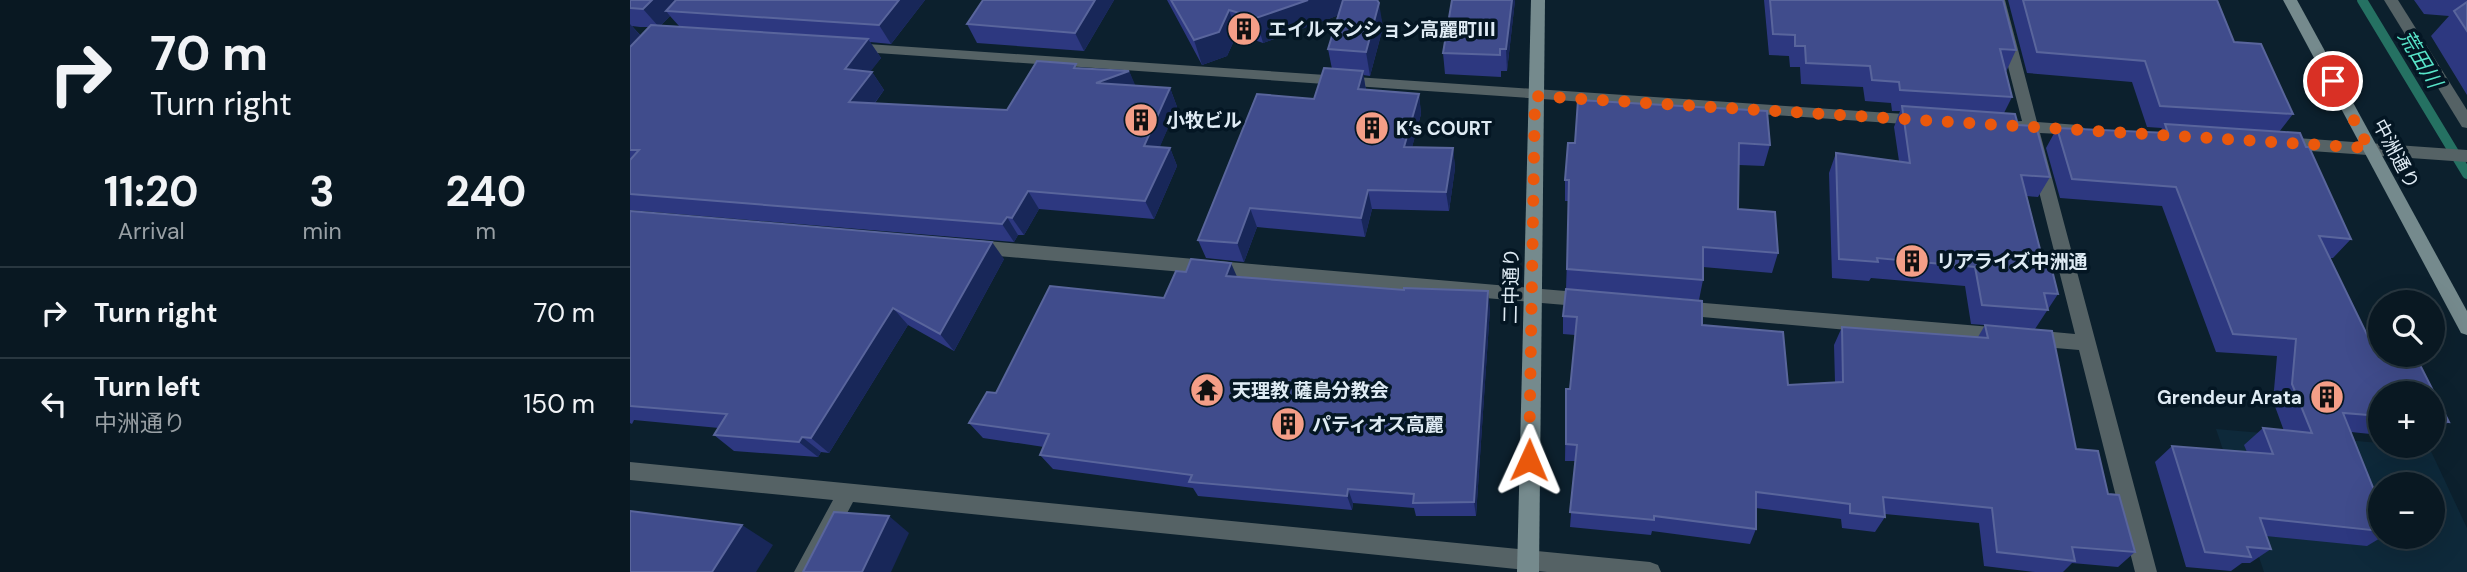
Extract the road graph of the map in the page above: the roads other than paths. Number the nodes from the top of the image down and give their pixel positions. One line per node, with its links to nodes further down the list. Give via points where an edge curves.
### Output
1 (1538, 0): 6 (street, 二中通り)
2 (1998, 0): 10 (street)
3 (2290, 0): 13 (street, 中洲通り)
4 (2391, 0): 8 (street)
5 (835, 47): 6 (street)
6 (1535, 96): 7 (street); 16 (street, 二中通り)
7 (1936, 121)
8 (2467, 123)
9 (1991, 125): 10 (street)
10 (2031, 127): 11 (street); 20 (street)
11 (2099, 132)
12 (2260, 142): 13 (street)
13 (2369, 148): 14 (street); 19 (street, 中洲通り)
14 (2467, 156)
15 (961, 246): 16 (street)
16 (1532, 295): 17 (street); 23 (street, 二中通り)
17 (1610, 302)
18 (1664, 307): 20 (street)
19 (2467, 328)
20 (2087, 343): 26 (street)
21 (630, 471): 22 (street)
22 (848, 492): 23 (street); 24 (street)
23 (1528, 565): 25 (street)
24 (805, 572)
25 (1650, 572)
26 (2146, 572)

